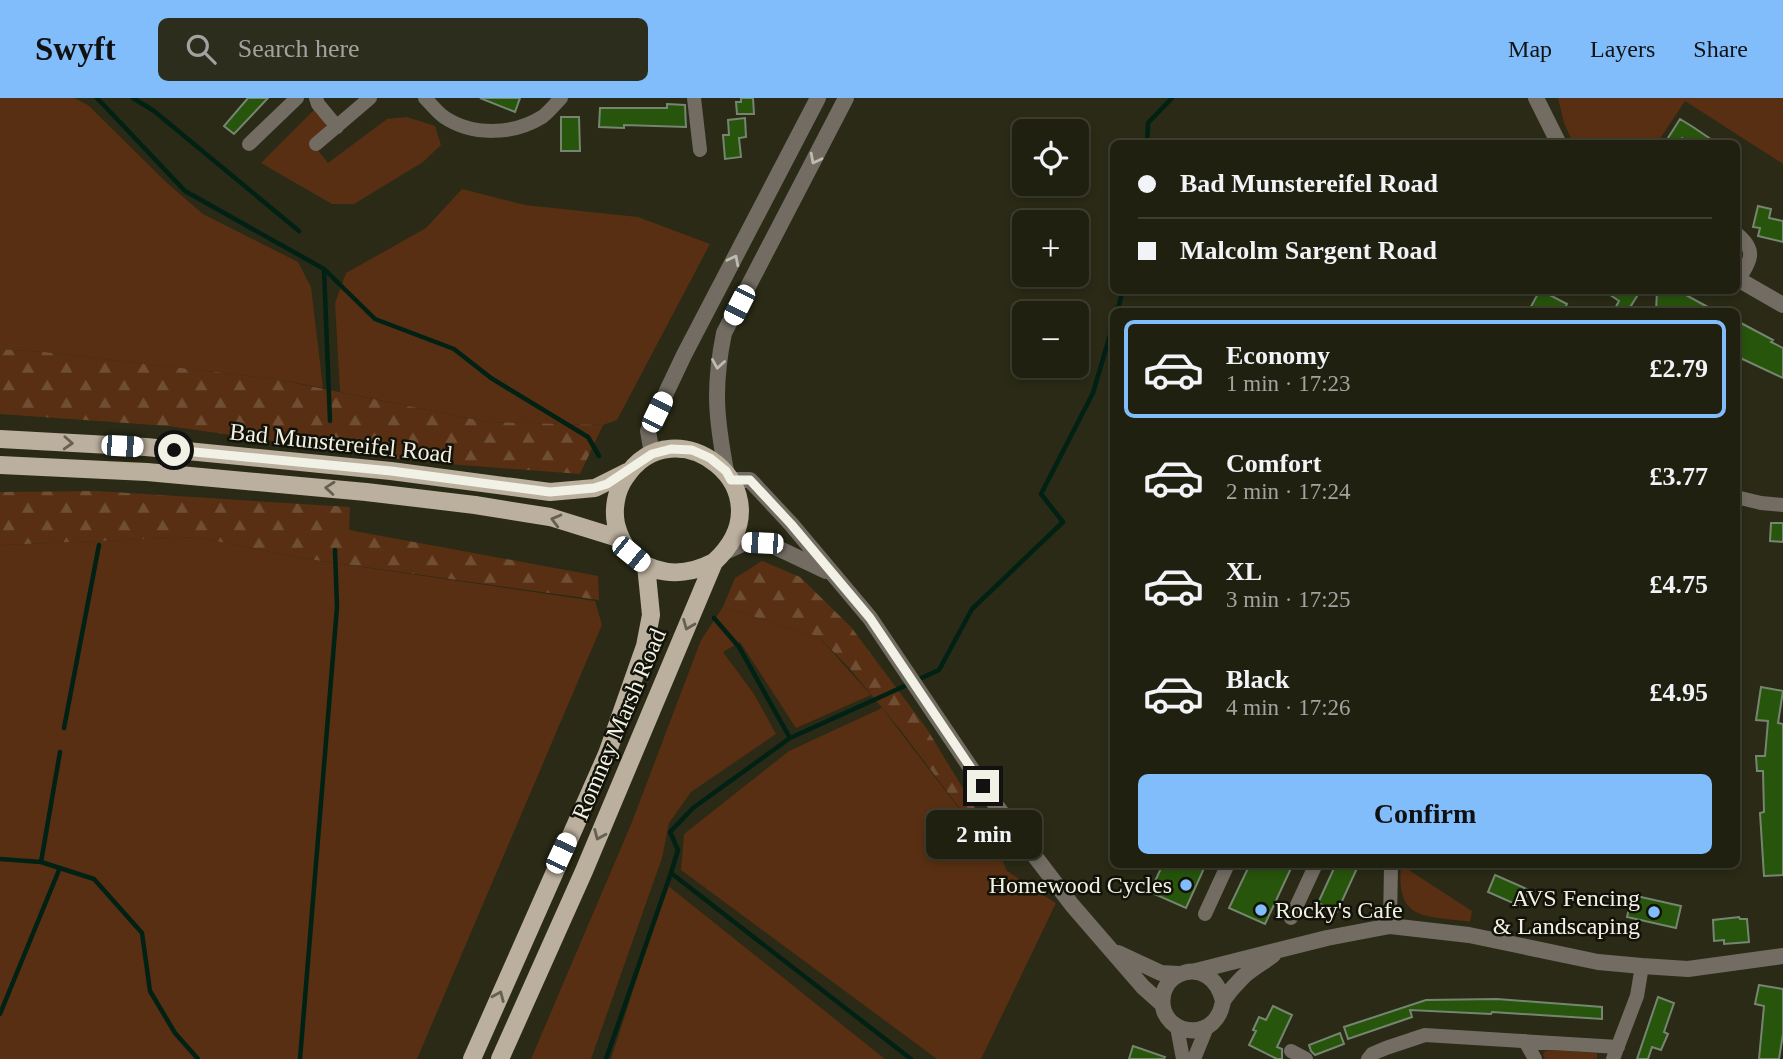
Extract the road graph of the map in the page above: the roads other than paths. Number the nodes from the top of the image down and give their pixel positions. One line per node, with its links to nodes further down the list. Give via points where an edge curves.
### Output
1 (297, 98): 12 (street)
2 (316, 98): 10 (street)
3 (370, 98): 10 (street)
4 (425, 98): 5 (street, via 443,117 487,132 542,117)
5 (561, 98)
6 (694, 98): 14 (street)
7 (818, 98): 20 (street, one-way to 7, via 648,431)
8 (846, 98): 23 (street, one-way to 23, via 724,333 716,369 716,418)
9 (1539, 101): 11 (street)
10 (337, 127): 13 (street)
11 (1557, 140)
12 (249, 144)
13 (316, 144)
14 (700, 150)
15 (1740, 236): 16 (street, via 1750,249)
16 (1740, 275)
17 (1740, 281): 18 (street)
18 (1783, 306)
19 (0, 439): 22 (main road, Bad Munstereifel Road, one-way to 22, via 146,447 378,469 550,492 594,488)
20 (652, 454): 22 (main road); 23 (main road, via 692,450 710,458)
21 (0, 465): 26 (main road, Bad Munstereifel Road, one-way to 21, via 550,517 366,492 147,472)
22 (630, 470): 26 (main road, via 615,503)
23 (728, 475): 27 (main road, via 740,503 740,520 735,537); 29 (street, via 750,480)
24 (1740, 498): 25 (street)
25 (1783, 505)
26 (621, 539): 28 (main road)
27 (720, 557): 28 (main road, via 680,574); 29 (street, via 745,543 767,543); 50 (main road, Romney Marsh Road, one-way to 50)
28 (646, 565): 49 (main road, Romney Marsh Road, one-way to 28, via 607,754 645,646 651,615)
29 (832, 573): 36 (street, via 870,618 995,804 1072,905)
30 (1226, 868): 33 (street)
31 (1314, 868): 34 (street)
32 (1391, 868): 35 (street)
33 (1205, 914)
34 (1291, 918)
35 (1390, 926): 37 (street); 39 (street, via 1469,935)
36 (1113, 950): 41 (street, via 1161,972); 43 (street)
37 (1278, 951): 40 (street); 42 (street, via 1242,978)
38 (1783, 956): 39 (street, via 1688,969)
39 (1642, 967): 48 (street, via 1637,996)
40 (1196, 971): 41 (street); 42 (street, via 1211,977)
41 (1179, 974): 43 (street, via 1165,988)
42 (1223, 1001): 45 (street, via 1215,1021)
43 (1162, 1004): 44 (street)
44 (1177, 1027): 45 (street, via 1191,1031); 51 (street)
45 (1207, 1027): 52 (street)
46 (1525, 1041): 48 (street); 54 (street, via 1425,1035); 55 (street)
47 (1290, 1051): 53 (street)
48 (1616, 1053)
49 (472, 1059)
50 (500, 1059)
51 (1183, 1059)
52 (1194, 1059)
53 (1306, 1059)
54 (1368, 1059)
55 (1535, 1059)

